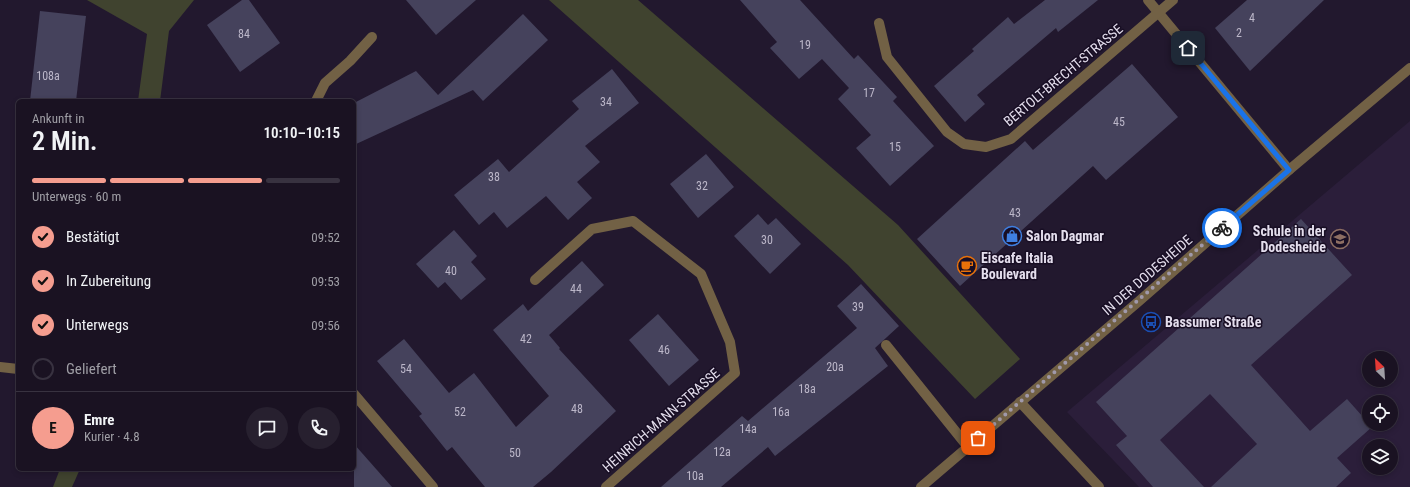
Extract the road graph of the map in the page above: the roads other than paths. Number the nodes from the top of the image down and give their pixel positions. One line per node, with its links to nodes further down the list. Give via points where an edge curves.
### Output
1 (1148, 0): 3 (street)
2 (1173, 0): 3 (street, BERTOLT-BRECHT-STRASSE)
3 (1159, 13): 4 (street, BERTOLT-BRECHT-STRASSE, via 1011,139 986,147 964,144 947,132 887,57); 8 (street)
4 (879, 23)
5 (372, 37): 7 (street, via 325,83)
6 (1410, 68): 8 (street, IN DER DODESHEIDE)
7 (317, 99)
8 (1289, 170): 14 (street, IN DER DODESHEIDE)
9 (535, 280): 17 (street, HEINRICH-MANN-STRASSE, via 592,229 633,221 701,274 730,342 735,373)
10 (886, 345): 15 (street)
11 (0, 367): 12 (street)
12 (16, 369)
13 (356, 396): 16 (street)
14 (1020, 402): 15 (street, IN DER DODESHEIDE); 19 (street)
15 (968, 447): 18 (street, IN DER DODESHEIDE)
16 (433, 487)
17 (606, 487)
18 (921, 487)
19 (1099, 487)

